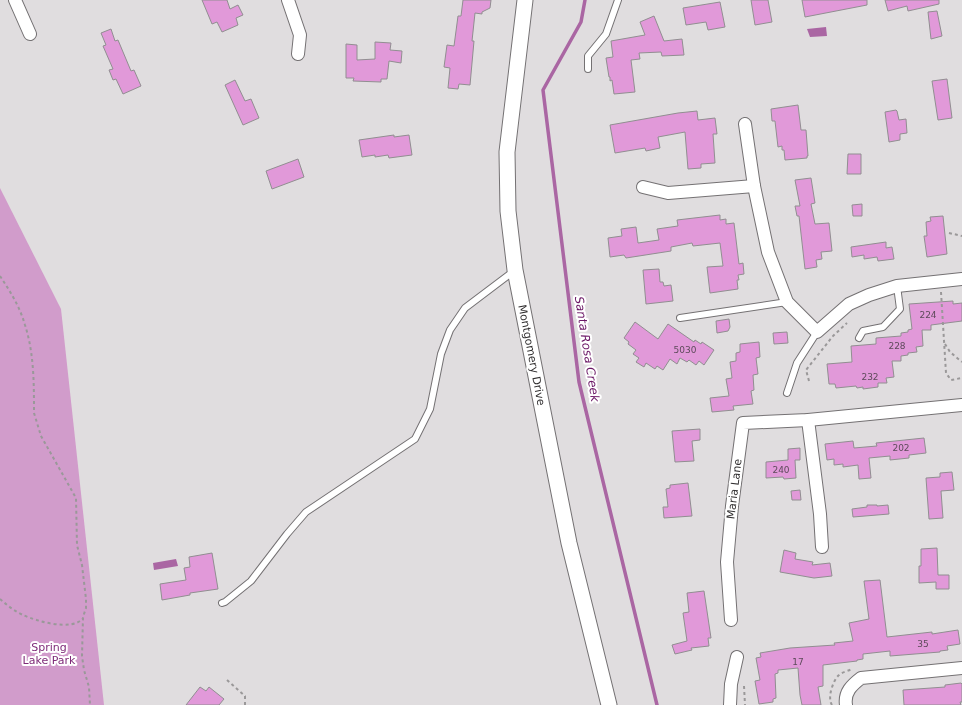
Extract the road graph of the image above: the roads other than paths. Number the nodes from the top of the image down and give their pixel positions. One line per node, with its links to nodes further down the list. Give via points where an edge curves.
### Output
1 (15, 0): 5 (street)
2 (288, 0): 6 (street, via 300,35)
3 (525, 0): 11 (street, Montgomery Drive, via 507,152 508,211)
4 (618, 0): 7 (lane, via 606,34 588,56)
5 (30, 34)
6 (298, 54)
7 (588, 69)
8 (744, 124): 9 (street)
9 (754, 186): 10 (street, via 668,193); 14 (street, via 768,252)
10 (643, 187)
11 (515, 270): 22 (lane, via 465,308 450,330 430,409 415,439 306,512 250,581); 26 (street, Montgomery Drive, via 569,543)
12 (962, 279): 13 (street)
13 (897, 286): 16 (street, via 849,304); 17 (lane, via 900,309 884,327 864,331)
14 (787, 302): 15 (lane); 16 (street)
15 (680, 318)
16 (817, 332): 18 (lane, via 797,364)
17 (859, 338)
18 (787, 393)
19 (962, 405): 20 (street, Maria Lane)
20 (808, 420): 21 (street); 23 (street, Maria Lane, via 743,423 727,562)
21 (822, 547)
22 (222, 603)
23 (731, 620)
24 (737, 657): 27 (street, via 731,684)
25 (962, 668): 28 (street, via 861,678 849,687)
26 (609, 705)
27 (730, 705)
28 (846, 705)

